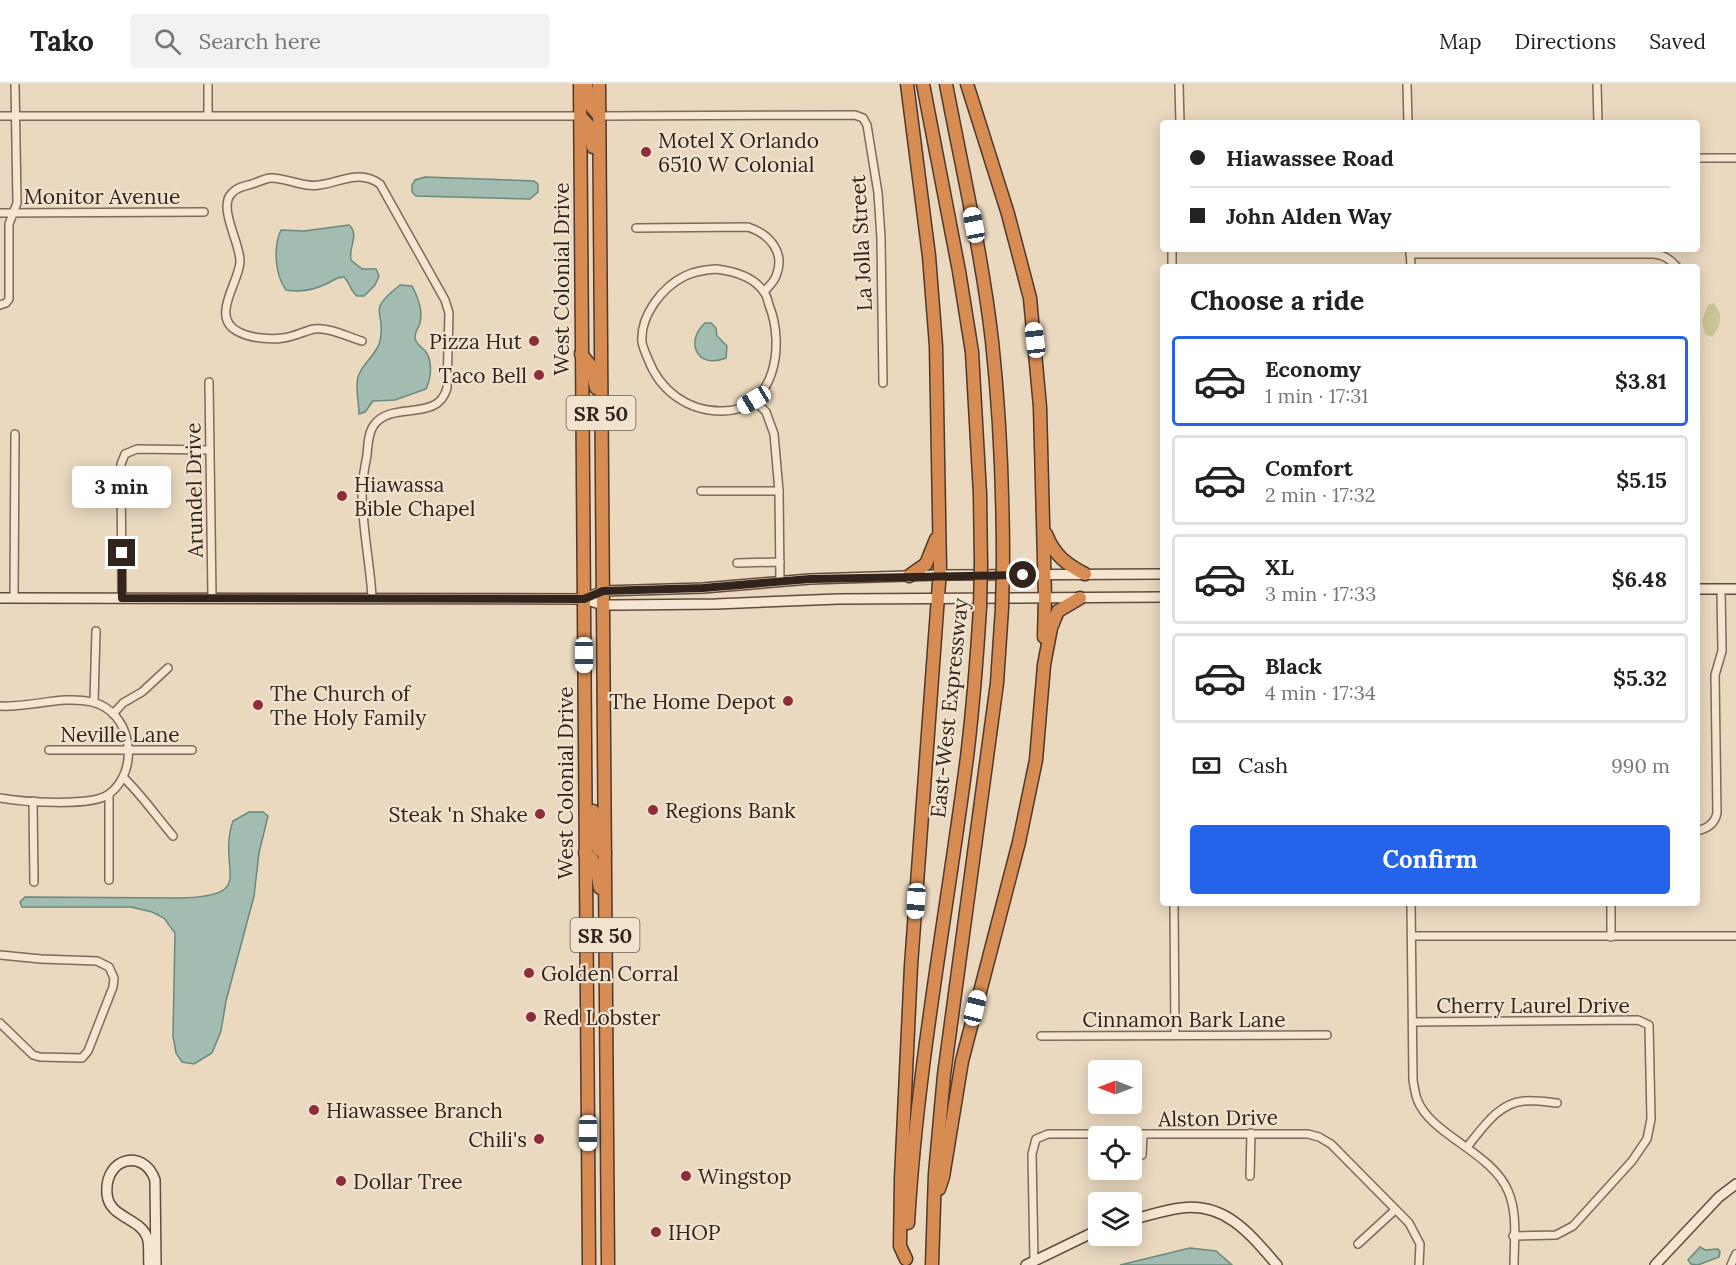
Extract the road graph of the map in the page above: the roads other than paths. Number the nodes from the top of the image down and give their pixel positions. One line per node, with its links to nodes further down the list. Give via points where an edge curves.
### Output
1 (15, 84): 15 (street)
2 (208, 84): 13 (street)
3 (580, 84): 16 (highway, West Colonial Drive / SR 50)
4 (586, 84): 17 (highway, via 590,105)
5 (599, 84): 17 (highway, West Colonial Drive / SR 50)
6 (908, 84): 44 (highway, via 936,346)
7 (922, 84): 120 (highway, East-West Expressway, bridge, via 972,352 981,565 969,735 929,1022)
8 (946, 84): 113 (highway, East-West Expressway, bridge, via 992,339 1003,489 1003,564 997,683 944,1075)
9 (967, 84): 45 (highway, via 1030,298 1040,406)
10 (1179, 84): 18 (street)
11 (1407, 84): 19 (street)
12 (1597, 84): 20 (street)
13 (208, 115): 15 (street); 16 (street)
14 (0, 116): 15 (street)
15 (15, 116): 26 (street)
16 (580, 116): 23 (highway, via 589,126); 30 (highway, West Colonial Drive / SR 50)
17 (599, 116): 23 (highway, West Colonial Drive / SR 50); 37 (street, La Jolla Street, via 863,118 878,193)
18 (1180, 120)
19 (1408, 120)
20 (1598, 120)
21 (1700, 158): 22 (street)
22 (1736, 158)
23 (600, 183): 34 (highway, West Colonial Drive / SR 50)
24 (204, 212): 26 (street, Monitor Avenue)
25 (0, 213): 26 (street, Monitor Avenue)
26 (14, 213): 32 (street, via 9,224 10,294)
27 (636, 228): 31 (street, via 748,226 761,231 778,253 776,278)
28 (1410, 252): 29 (street, via 1654,254 1663,255)
29 (1674, 264)
30 (581, 282): 34 (highway, via 590,330); 35 (highway, West Colonial Drive / SR 50)
31 (764, 292): 38 (street, via 774,318 777,342 771,377); 38 (street, via 732,271 698,271 683,276 654,304 642,342 658,380 670,394 687,404 724,412)
32 (3, 304)
33 (362, 341): 59 (street, via 314,329 273,339 237,332 229,325 226,305 240,264 227,209 231,194 269,178 319,185 343,178 371,177 380,184 445,300 449,314 445,396 425,408 388,414 373,425 369,435 362,489)
34 (601, 345): 39 (highway, West Colonial Drive / SR 50)
35 (581, 354): 39 (highway, via 591,366); 67 (highway, West Colonial Drive / SR 50)
36 (209, 382): 41 (street, Arundel Drive)
37 (884, 384)
38 (754, 400): 43 (street, via 771,422)
39 (601, 416): 57 (highway, West Colonial Drive / SR 50)
40 (15, 434): 62 (street)
41 (210, 450): 58 (street, Arundel Drive); 63 (street, via 137,449 125,454 121,464)
42 (701, 491): 43 (street)
43 (779, 491): 46 (street)
44 (939, 526): 50 (highway); 52 (highway, via 926,564)
45 (1044, 528): 48 (highway, via 1054,552); 51 (highway)
46 (780, 562): 47 (street); 53 (street)
47 (737, 563)
48 (1085, 574): 49 (main road); 51 (main road)
49 (1160, 574)
50 (939, 575): 51 (main road); 52 (main road); 64 (highway)
51 (1044, 575): 65 (highway)
52 (909, 576): 53 (main road)
53 (780, 581): 57 (main road)
54 (1700, 589): 55 (main road)
55 (1721, 590): 56 (main road); 85 (street, via 1722,651 1715,675 1717,813 1708,827)
56 (1736, 590)
57 (603, 591): 67 (main road); 68 (highway, West Colonial Drive / SR 50)
58 (212, 597): 59 (main road); 63 (main road)
59 (372, 597): 67 (main road)
60 (1160, 597): 66 (main road)
61 (0, 598): 62 (main road)
62 (14, 598): 63 (main road)
63 (122, 598)
64 (937, 598): 65 (main road); 68 (main road); 120 (highway, via 906,1066 900,1246)
65 (1045, 598): 66 (main road); 70 (highway)
66 (1080, 598): 70 (highway, via 1058,611)
67 (584, 599): 68 (main road); 78 (highway, West Colonial Drive / SR 50)
68 (603, 605): 88 (highway, West Colonial Drive / SR 50)
69 (96, 631): 72 (street)
70 (1044, 665): 113 (highway, via 1036,760 962,1061 943,1177)
71 (168, 669): 74 (street)
72 (94, 702): 73 (street); 74 (street)
73 (0, 706)
74 (113, 714): 76 (street, via 127,736)
75 (49, 750): 76 (street, Neville Lane)
76 (129, 750): 77 (street, Neville Lane); 79 (street)
77 (192, 750)
78 (585, 758): 87 (highway, West Colonial Drive / SR 50); 88 (highway, via 591,768 594,842)
79 (123, 777): 80 (street); 86 (street)
80 (109, 795): 83 (street, via 95,801); 89 (street)
81 (0, 798): 82 (street)
82 (18, 801): 83 (street); 84 (street)
83 (33, 801): 90 (street)
84 (0, 804)
85 (1700, 830)
86 (173, 836)
87 (585, 853): 94 (highway, via 595,862); 104 (highway, West Colonial Drive / SR 50)
88 (605, 853): 94 (highway, West Colonial Drive / SR 50)
89 (109, 880)
90 (34, 882)
91 (1174, 906): 101 (street)
92 (1411, 906): 95 (street)
93 (1611, 906): 97 (street)
94 (605, 916): 105 (highway, West Colonial Drive / SR 50)
95 (1412, 936): 97 (street); 99 (street)
96 (1736, 936): 97 (street)
97 (1611, 937)
98 (0, 955): 100 (street, via 97,961 109,968 114,978 82,1058 33,1055)
99 (1413, 1022): 109 (street, via 1417,1100 1428,1117); 117 (street, Cherry Laurel Drive, via 1638,1020 1649,1025 1651,1119 1647,1139 1573,1226 1556,1235)
100 (0, 1023)
101 (1175, 1035): 102 (street, Cinnamon Bark Lane); 103 (street, Cinnamon Bark Lane)
102 (1327, 1035)
103 (1041, 1036)
104 (587, 1094): 105 (highway); 124 (highway, West Colonial Drive / SR 50)
105 (606, 1095): 125 (highway, West Colonial Drive / SR 50)
106 (1557, 1103): 109 (street, via 1523,1101 1507,1106)
107 (1251, 1133): 108 (street, Alston Drive); 111 (street); 114 (street, Alston Drive, via 1319,1137 1331,1144)
108 (1143, 1135): 110 (street); 121 (street, Alston Drive, via 1048,1134 1036,1139 1032,1154)
109 (1467, 1147): 117 (street, via 1496,1172 1508,1190)
110 (1142, 1155)
111 (1250, 1176)
112 (1736, 1184): 130 (main road)
113 (935, 1198): 126 (highway, East-West Expressway)
114 (1395, 1210): 118 (street); 128 (street, Alston Drive, via 1409,1223 1420,1244)
115 (1142, 1217): 127 (main road, via 1184,1207 1214,1210 1237,1222)
116 (1088, 1235): 121 (main road)
117 (1514, 1236): 129 (street)
118 (1358, 1244)
119 (1736, 1254): 131 (street)
120 (906, 1262)
121 (1030, 1263)
122 (148, 1265): 123 (main road, via 146,1235 117,1212 108,1199 109,1174 123,1162 144,1165 155,1180)
123 (156, 1265)
124 (588, 1265)
125 (608, 1265)
126 (932, 1265)
127 (1277, 1265)
128 (1419, 1265)
129 (1514, 1265)
130 (1655, 1265)
131 (1731, 1265)

